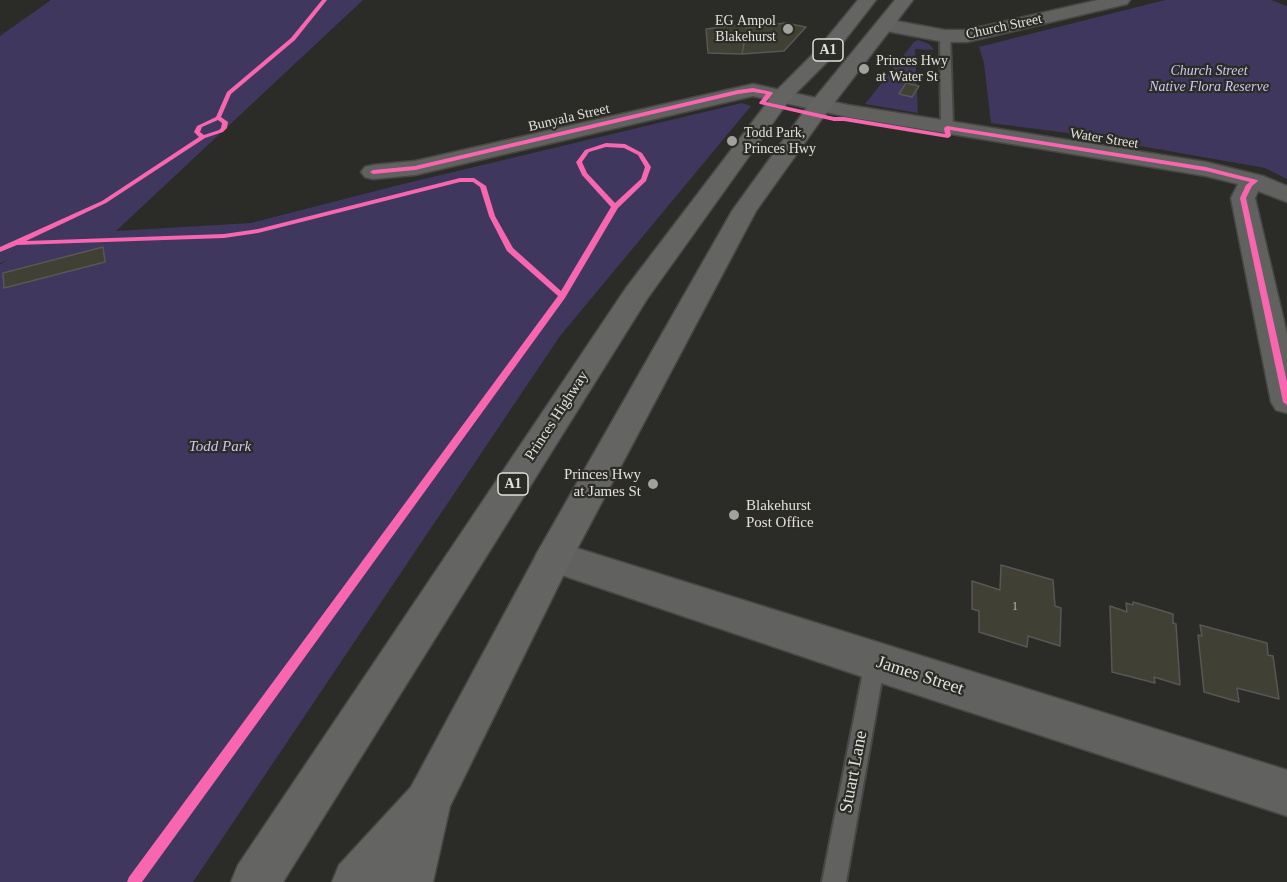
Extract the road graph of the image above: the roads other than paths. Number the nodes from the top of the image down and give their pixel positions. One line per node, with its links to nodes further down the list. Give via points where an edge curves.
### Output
1 (867, 0): 6 (highway, Princes Highway / A1, via 823,55)
2 (904, 0): 4 (highway, A1)
3 (1121, 0): 5 (street, Church Street, via 984,34)
4 (886, 25): 5 (street, Church Street); 7 (highway, A1)
5 (945, 36): 8 (lane)
6 (783, 95): 7 (street, Bunyala Street); 9 (street, Bunyala Street, via 738,92 415,168); 17 (highway, Princes Highway / A1, via 636,294)
7 (821, 104): 8 (street, Water Street); 13 (highway, A1, via 744,211)
8 (947, 128): 10 (street, Water Street, via 1206,169)
9 (374, 172)
10 (1255, 181): 11 (street, Water Street); 12 (street, via 1243,198)
11 (1287, 195)
12 (1287, 402)
13 (554, 557): 14 (street, James Street); 16 (highway, A1)
14 (875, 662): 15 (street, James Street); 20 (lane, Stuart Lane)
15 (1287, 793)
16 (427, 803): 18 (highway, A1); 19 (highway)
17 (255, 882)
18 (356, 882)
19 (409, 882)
20 (834, 882)

